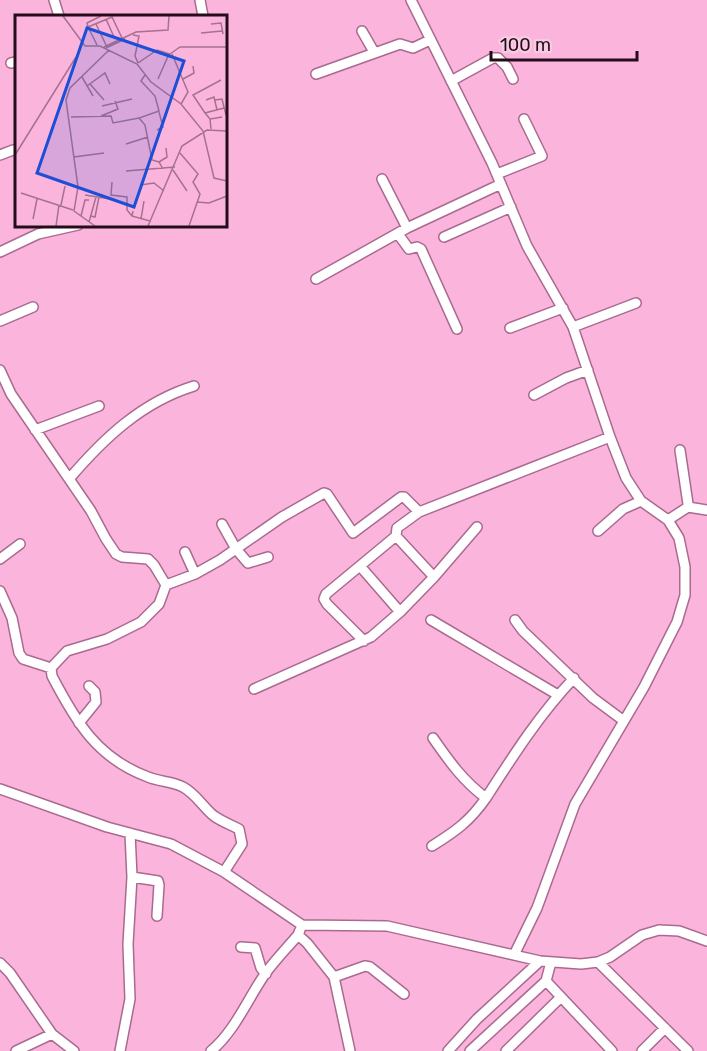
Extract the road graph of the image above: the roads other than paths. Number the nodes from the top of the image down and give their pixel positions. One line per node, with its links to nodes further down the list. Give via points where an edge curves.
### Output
1 (54, 0): 5 (street)
2 (200, 0): 6 (street)
3 (422, 0): 4 (street)
4 (411, 1): 8 (street)
5 (59, 15)
6 (203, 15)
7 (362, 31): 9 (street)
8 (430, 40): 9 (street, via 413,48 400,44); 12 (street)
9 (374, 52): 10 (street)
10 (316, 74)
11 (513, 79): 12 (street, via 507,67 493,58)
12 (451, 81): 16 (street)
13 (524, 119): 16 (street, via 542,156)
14 (13, 150): 15 (street)
15 (0, 155)
16 (497, 174): 18 (street)
17 (382, 179): 21 (street)
18 (501, 184): 19 (street); 21 (street)
19 (511, 207): 23 (street); 28 (street, via 527,246)
20 (74, 226): 24 (street, via 38,234)
21 (407, 228): 22 (street)
22 (398, 234): 25 (street); 32 (street, via 409,249 421,249)
23 (444, 237)
24 (0, 252)
25 (316, 279)
26 (636, 303): 30 (street)
27 (33, 307): 29 (street)
28 (563, 308): 30 (street); 31 (street)
29 (0, 321)
30 (573, 327): 34 (street)
31 (510, 328)
32 (457, 329)
33 (0, 370): 38 (street)
34 (588, 370): 36 (street); 39 (street)
35 (194, 386): 41 (street, via 147,407 117,429)
36 (534, 395)
37 (99, 406): 38 (street)
38 (35, 430): 41 (street)
39 (610, 437): 42 (street, via 626,478); 45 (street)
40 (680, 450): 43 (street)
41 (69, 479): 59 (street, via 116,554 148,560)
42 (641, 501): 46 (street); 49 (street, via 623,509)
43 (687, 507): 44 (street); 46 (street)
44 (707, 510)
45 (418, 512): 50 (street, via 397,528); 52 (street, via 401,496 353,533 326,493)
46 (668, 520): 70 (street, via 679,538 685,595 678,622)
47 (222, 524): 52 (street)
48 (477, 527): 58 (street)
49 (598, 531)
50 (396, 536): 56 (street); 58 (street)
51 (20, 544): 55 (street)
52 (236, 549): 54 (street, via 248,563); 57 (street)
53 (185, 552): 57 (street)
54 (268, 557)
55 (0, 559)
56 (360, 566): 61 (street); 64 (street, via 324,599)
57 (195, 574): 59 (street)
58 (434, 576): 61 (street)
59 (166, 585): 65 (street, via 159,604 141,621 107,639 67,651)
60 (0, 591): 65 (street, via 12,618 19,653 23,659)
61 (400, 612): 64 (street)
62 (431, 620): 69 (street)
63 (514, 620): 66 (street)
64 (364, 641): 68 (street)
65 (51, 668): 71 (street)
66 (574, 678): 69 (street); 70 (street)
67 (89, 686): 71 (street, via 95,692 96,702)
68 (254, 689)
69 (558, 695): 74 (street, via 521,742)
70 (624, 721): 84 (street, via 575,804 537,908)
71 (79, 723): 77 (street, via 117,763 187,789 215,817 239,829 242,844)
72 (433, 738): 74 (street, via 458,773)
73 (0, 789): 75 (street)
74 (486, 798): 76 (street, via 473,816)
75 (130, 833): 77 (street, via 171,844); 78 (street)
76 (432, 846)
77 (224, 872): 80 (street)
78 (132, 878): 79 (street, via 158,881); 98 (street, via 130,999)
79 (157, 916)
80 (302, 925): 81 (street); 84 (street, via 387,926)
81 (298, 935): 89 (street); 90 (street)
82 (707, 941): 87 (street, via 679,931 659,930 642,935)
83 (241, 947): 89 (street, via 255,948)
84 (514, 955): 85 (street)
85 (540, 961): 86 (street); 101 (street)
86 (551, 962): 87 (street); 91 (street)
87 (598, 962): 94 (street)
88 (0, 963): 95 (street)
89 (266, 974): 99 (street, via 220,1044)
90 (334, 977): 92 (street, via 370,967); 100 (street)
91 (546, 981): 93 (street); 102 (street)
92 (404, 994)
93 (561, 997): 103 (street); 104 (street)
94 (665, 1028): 105 (street); 106 (street)
95 (52, 1034): 96 (street); 97 (street)
96 (16, 1051)
97 (74, 1051)
98 (120, 1051)
99 (211, 1051)
100 (350, 1051)
101 (448, 1051)
102 (470, 1051)
103 (507, 1051)
104 (612, 1051)
105 (642, 1051)
106 (688, 1051)

